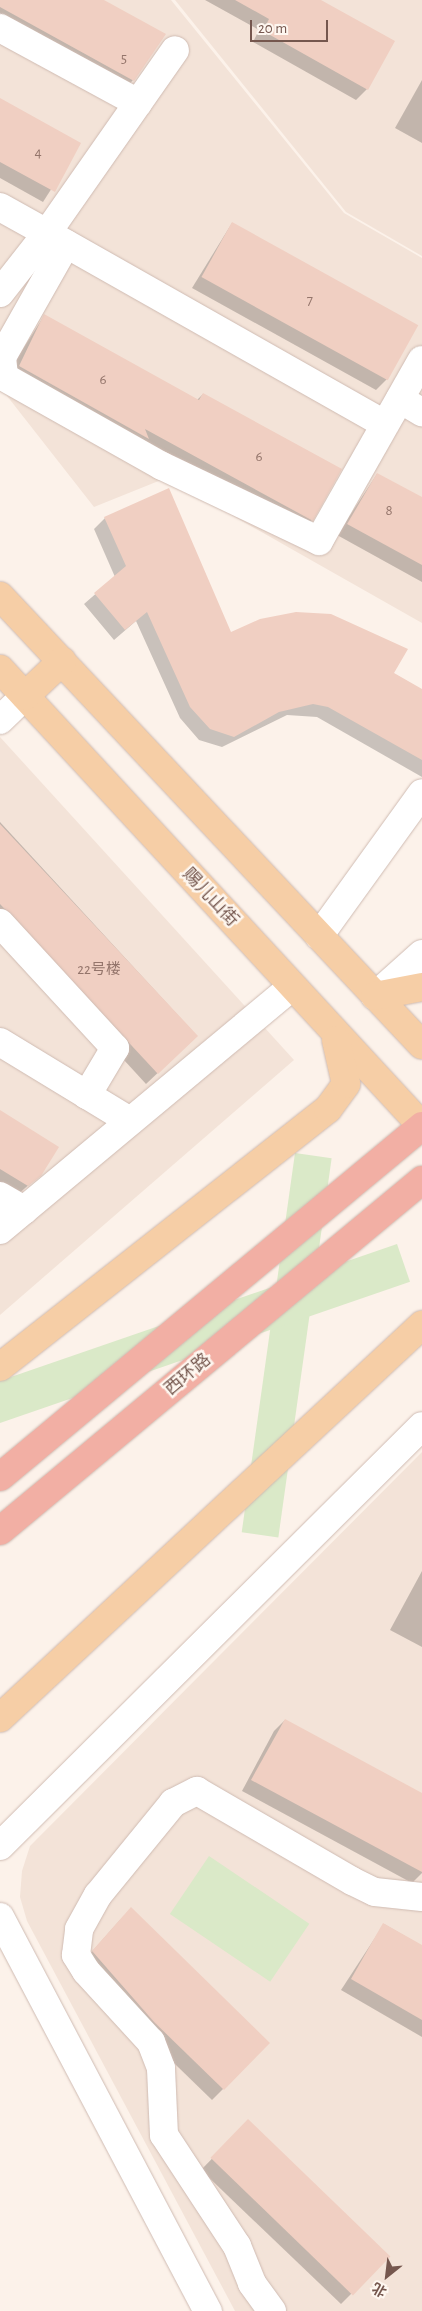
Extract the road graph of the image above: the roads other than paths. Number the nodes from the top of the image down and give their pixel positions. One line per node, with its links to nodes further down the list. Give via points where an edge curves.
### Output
1 (0, 28): 3 (street)
2 (175, 50): 3 (street)
3 (138, 102): 5 (street)
4 (0, 207): 5 (street)
5 (57, 238): 6 (street); 9 (street); 9 (street, via 2,357 4,377 162,466 319,541)
6 (0, 293)
7 (422, 360): 8 (street)
8 (411, 406): 9 (street)
9 (385, 424)
10 (0, 596): 11 (main road)
11 (62, 661): 13 (main road); 17 (main road)
12 (0, 669): 13 (main road, 赐儿山街)
13 (25, 696): 14 (street); 19 (main road, 赐儿山街)
14 (0, 720)
15 (422, 792): 17 (street)
16 (0, 923): 25 (street, via 115,1048)
17 (319, 936): 21 (main road)
18 (422, 954): 21 (street)
19 (292, 987): 22 (main road, 赐儿山街); 26 (street)
20 (422, 987): 21 (main road)
21 (375, 996): 24 (main road)
22 (334, 1034): 27 (main road, 赐儿山街); 33 (main road, via 346,1070 340,1098)
23 (0, 1042): 25 (street)
24 (422, 1045)
25 (88, 1094): 26 (street)
26 (130, 1121): 30 (street)
27 (422, 1126): 35 (highway)
28 (422, 1180): 36 (highway, 西环路)
29 (0, 1196): 30 (street)
30 (24, 1210): 31 (street)
31 (0, 1230)
32 (422, 1325): 37 (main road)
33 (0, 1367)
34 (422, 1426): 38 (street)
35 (0, 1477)
36 (0, 1531)
37 (0, 1718)
38 (0, 1846)
39 (422, 1897): 42 (street, via 375,1892 197,1791 173,1803 98,1895 79,1929 76,1955 86,1971 151,2042 161,2068 164,2135 237,2246 252,2283)
40 (0, 1917): 41 (street)
41 (208, 2311)
42 (272, 2311)

